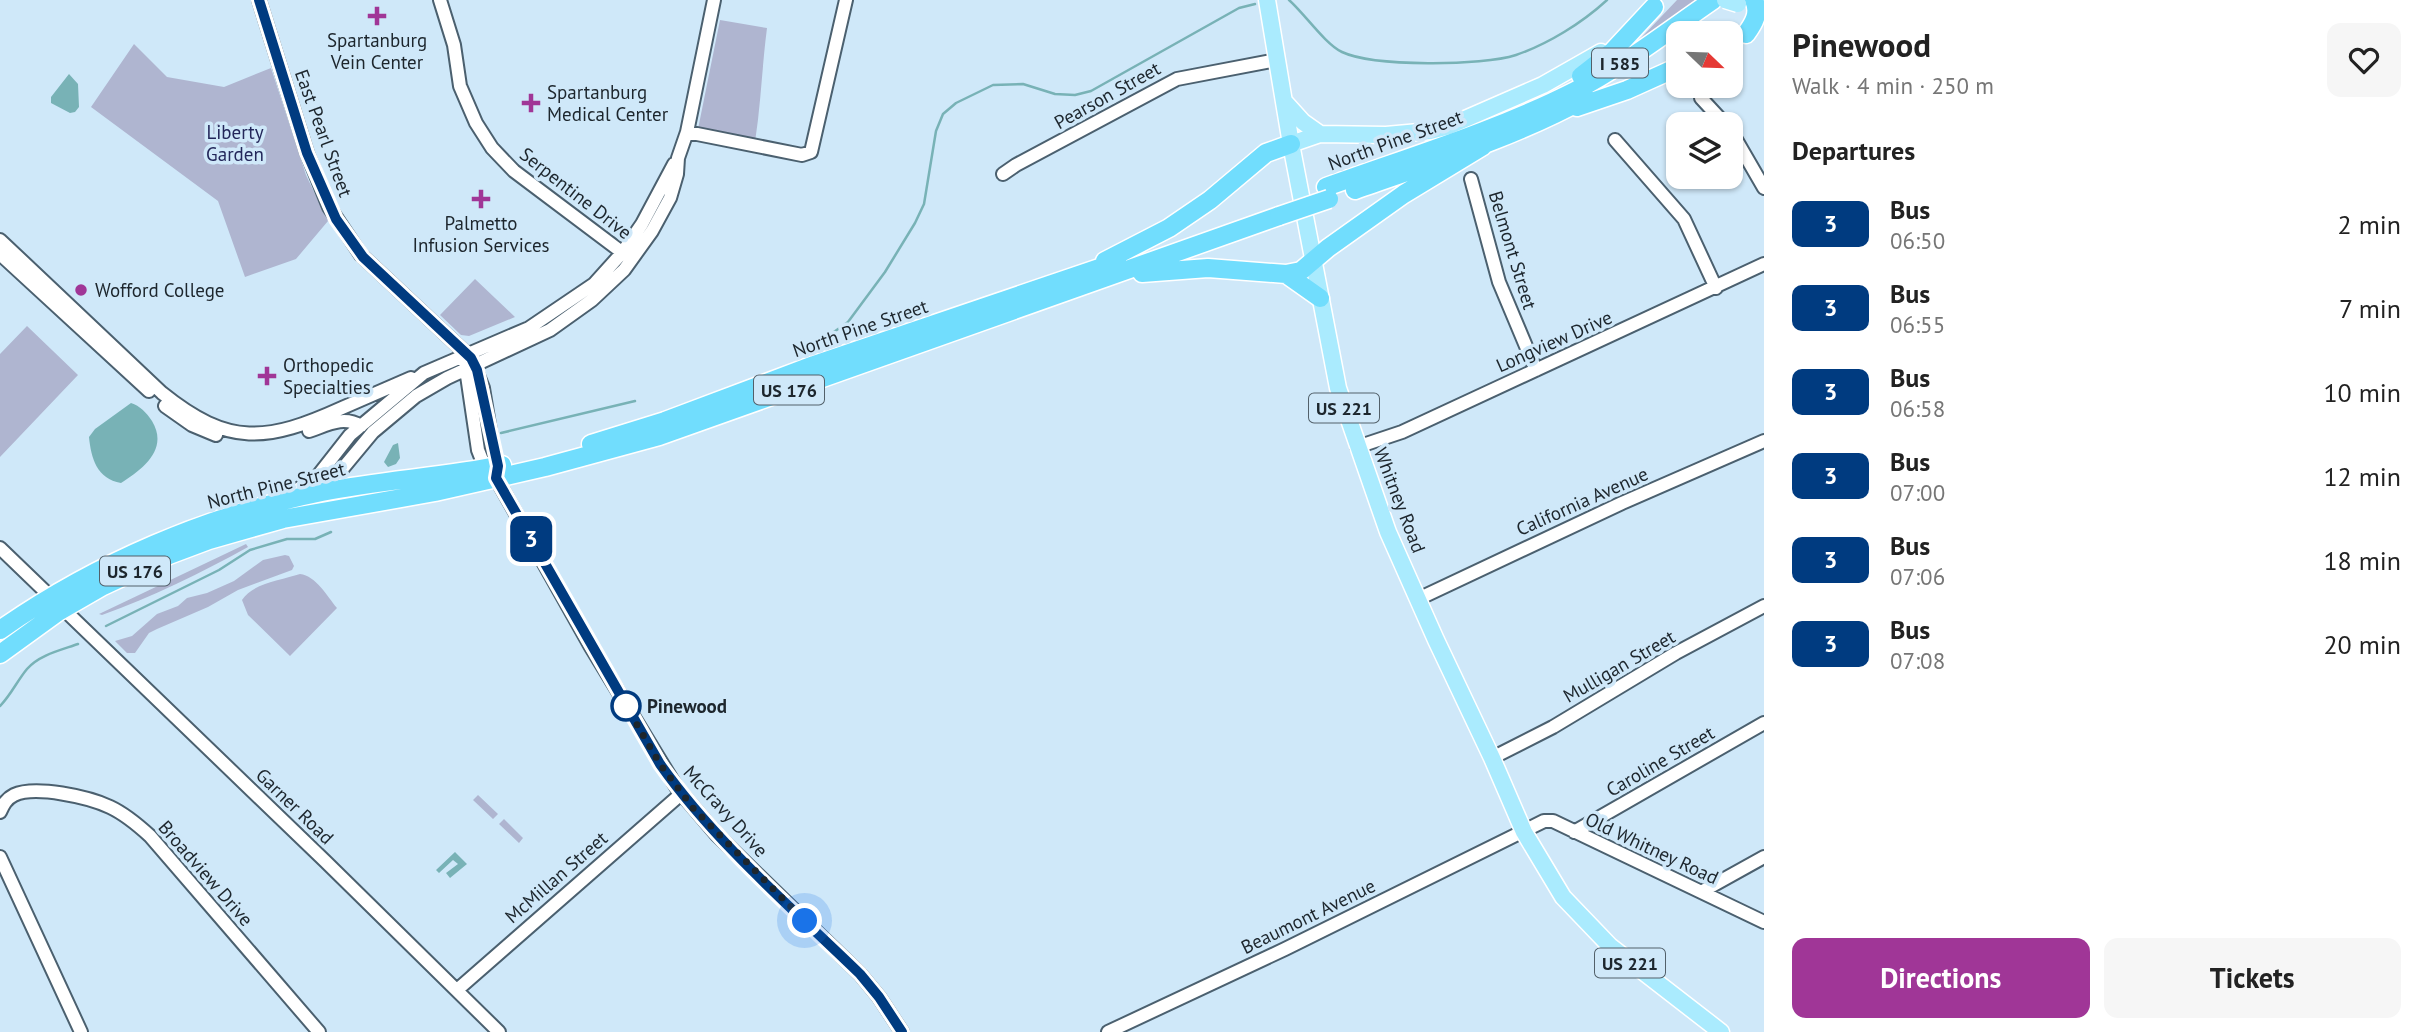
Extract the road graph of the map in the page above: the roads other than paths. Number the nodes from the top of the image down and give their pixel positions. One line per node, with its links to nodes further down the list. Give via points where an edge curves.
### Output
1 (259, 0): 38 (street, East Pearl Street, via 307,153 336,219 363,257)
2 (440, 0): 31 (street, Serpentine Drive, via 454,44 460,86 492,148 514,171)
3 (714, 0): 19 (street)
4 (846, 0): 19 (street, via 811,152 802,155)
5 (1267, 0): 12 (main road, Whitney Road / US 221)
6 (1713, 0): 17 (highway, North Pine Street / I 585, via 1612,69)
7 (1659, 2): 17 (highway, via 1598,63); 20 (main road, via 1590,59 1472,118 1430,131)
8 (1751, 6): 9 (highway); 10 (highway, via 1755,19)
9 (1714, 21)
10 (1743, 32)
11 (1666, 46): 18 (highway, North Pine Street / I 585)
12 (1277, 60): 15 (main road, Whitney Road / US 221); 25 (street, Pearson Street, via 1177,79)
13 (1666, 72): 18 (highway)
14 (1701, 98): 16 (street)
15 (1284, 100): 20 (main road); 22 (main road, Whitney Road / US 221)
16 (1714, 112)
17 (1521, 115): 28 (highway, North Pine Street / I 585)
18 (1552, 115): 23 (highway, North Pine Street / I 585)
19 (687, 131): 31 (street, via 678,158)
20 (1320, 134): 22 (main road)
21 (1615, 140): 36 (street, via 1684,219)
22 (1291, 144): 32 (main road, Whitney Road / US 221); 35 (highway, via 1266,153 1169,228)
23 (1483, 146): 28 (highway, North Pine Street / I 585); 32 (highway, via 1404,194)
24 (1743, 152): 27 (street)
25 (1003, 174)
26 (1472, 178): 40 (street, Belmont Street, via 1499,282)
27 (1764, 188)
28 (1328, 193): 35 (highway, North Pine Street / I 585, via 1151,251)
29 (0, 240): 44 (street, via 162,393 208,423 242,433 270,433 299,427)
30 (0, 254): 45 (street, via 144,387 192,425 225,437 265,441)
31 (627, 256): 38 (street, via 544,320); 39 (street, via 603,291 564,321 535,339)
32 (1314, 261): 34 (highway, via 1301,271); 37 (main road, Whitney Road / US 221)
33 (1764, 264): 36 (street, Longview Drive)
34 (1286, 274): 35 (highway, via 1186,268); 37 (highway)
35 (1075, 282): 50 (highway, North Pine Street / US 176, via 659,436 583,458)
36 (1716, 288): 40 (street, Longview Drive)
37 (1320, 298): 49 (main road, Whitney Road / US 221, via 1338,388)
38 (465, 354): 39 (street); 41 (street)
39 (469, 367): 46 (street); 50 (street, via 478,450)
40 (1535, 370): 49 (street, Longview Drive, via 1402,432)
41 (424, 373): 42 (street); 43 (street)
42 (388, 388): 43 (street); 44 (street)
43 (386, 404): 46 (street)
44 (343, 407): 46 (street, via 356,412)
45 (333, 422): 46 (street, via 348,420); 47 (street)
46 (366, 427): 47 (street); 51 (street)
47 (347, 439): 52 (street, via 309,484)
48 (1764, 441): 55 (street, California Avenue)
49 (1357, 447): 55 (main road, Whitney Road / US 221)
50 (493, 471): 51 (highway, North Pine Street / US 176); 53 (highway, North Pine Street / US 176, via 435,492); 62 (street, McCravy Drive, via 591,647)
51 (324, 491): 52 (highway, North Pine Street / US 176); 53 (street)
52 (266, 506): 56 (highway, North Pine Street / US 176, via 173,536)
53 (283, 519): 56 (highway, North Pine Street / US 176, via 169,555)
54 (0, 548): 56 (street, Garner Road)
55 (1418, 599): 61 (main road, Whitney Road / US 221)
56 (57, 603): 58 (highway, North Pine Street / US 176); 59 (highway, North Pine Street / US 176); 70 (street, Garner Road)
57 (1764, 606): 61 (street, Mulligan Street)
58 (0, 630)
59 (0, 654)
60 (1764, 723): 65 (street, Caroline Street)
61 (1492, 758): 64 (main road, Whitney Road / US 221)
62 (681, 794): 70 (street, McMillan Street); 74 (street, McCravy Drive, via 860,974)
63 (0, 812): 72 (street, Broadview Drive, via 13,795 31,792 82,797 126,816 150,836)
64 (1524, 832): 65 (street, Old Whitney Road, via 1553,821); 75 (street, Beaumont Avenue); 76 (main road, US 221, via 1563,897 1609,946)
65 (1574, 832): 68 (street, Old Whitney Road)
66 (0, 856): 71 (street)
67 (1764, 857): 68 (street)
68 (1701, 892): 69 (street, Old Whitney Road)
69 (1764, 922)
70 (457, 990): 73 (street, Garner Road)
71 (81, 1032)
72 (319, 1032)
73 (499, 1032)
74 (902, 1032)
75 (1108, 1032)
76 (1721, 1032)

